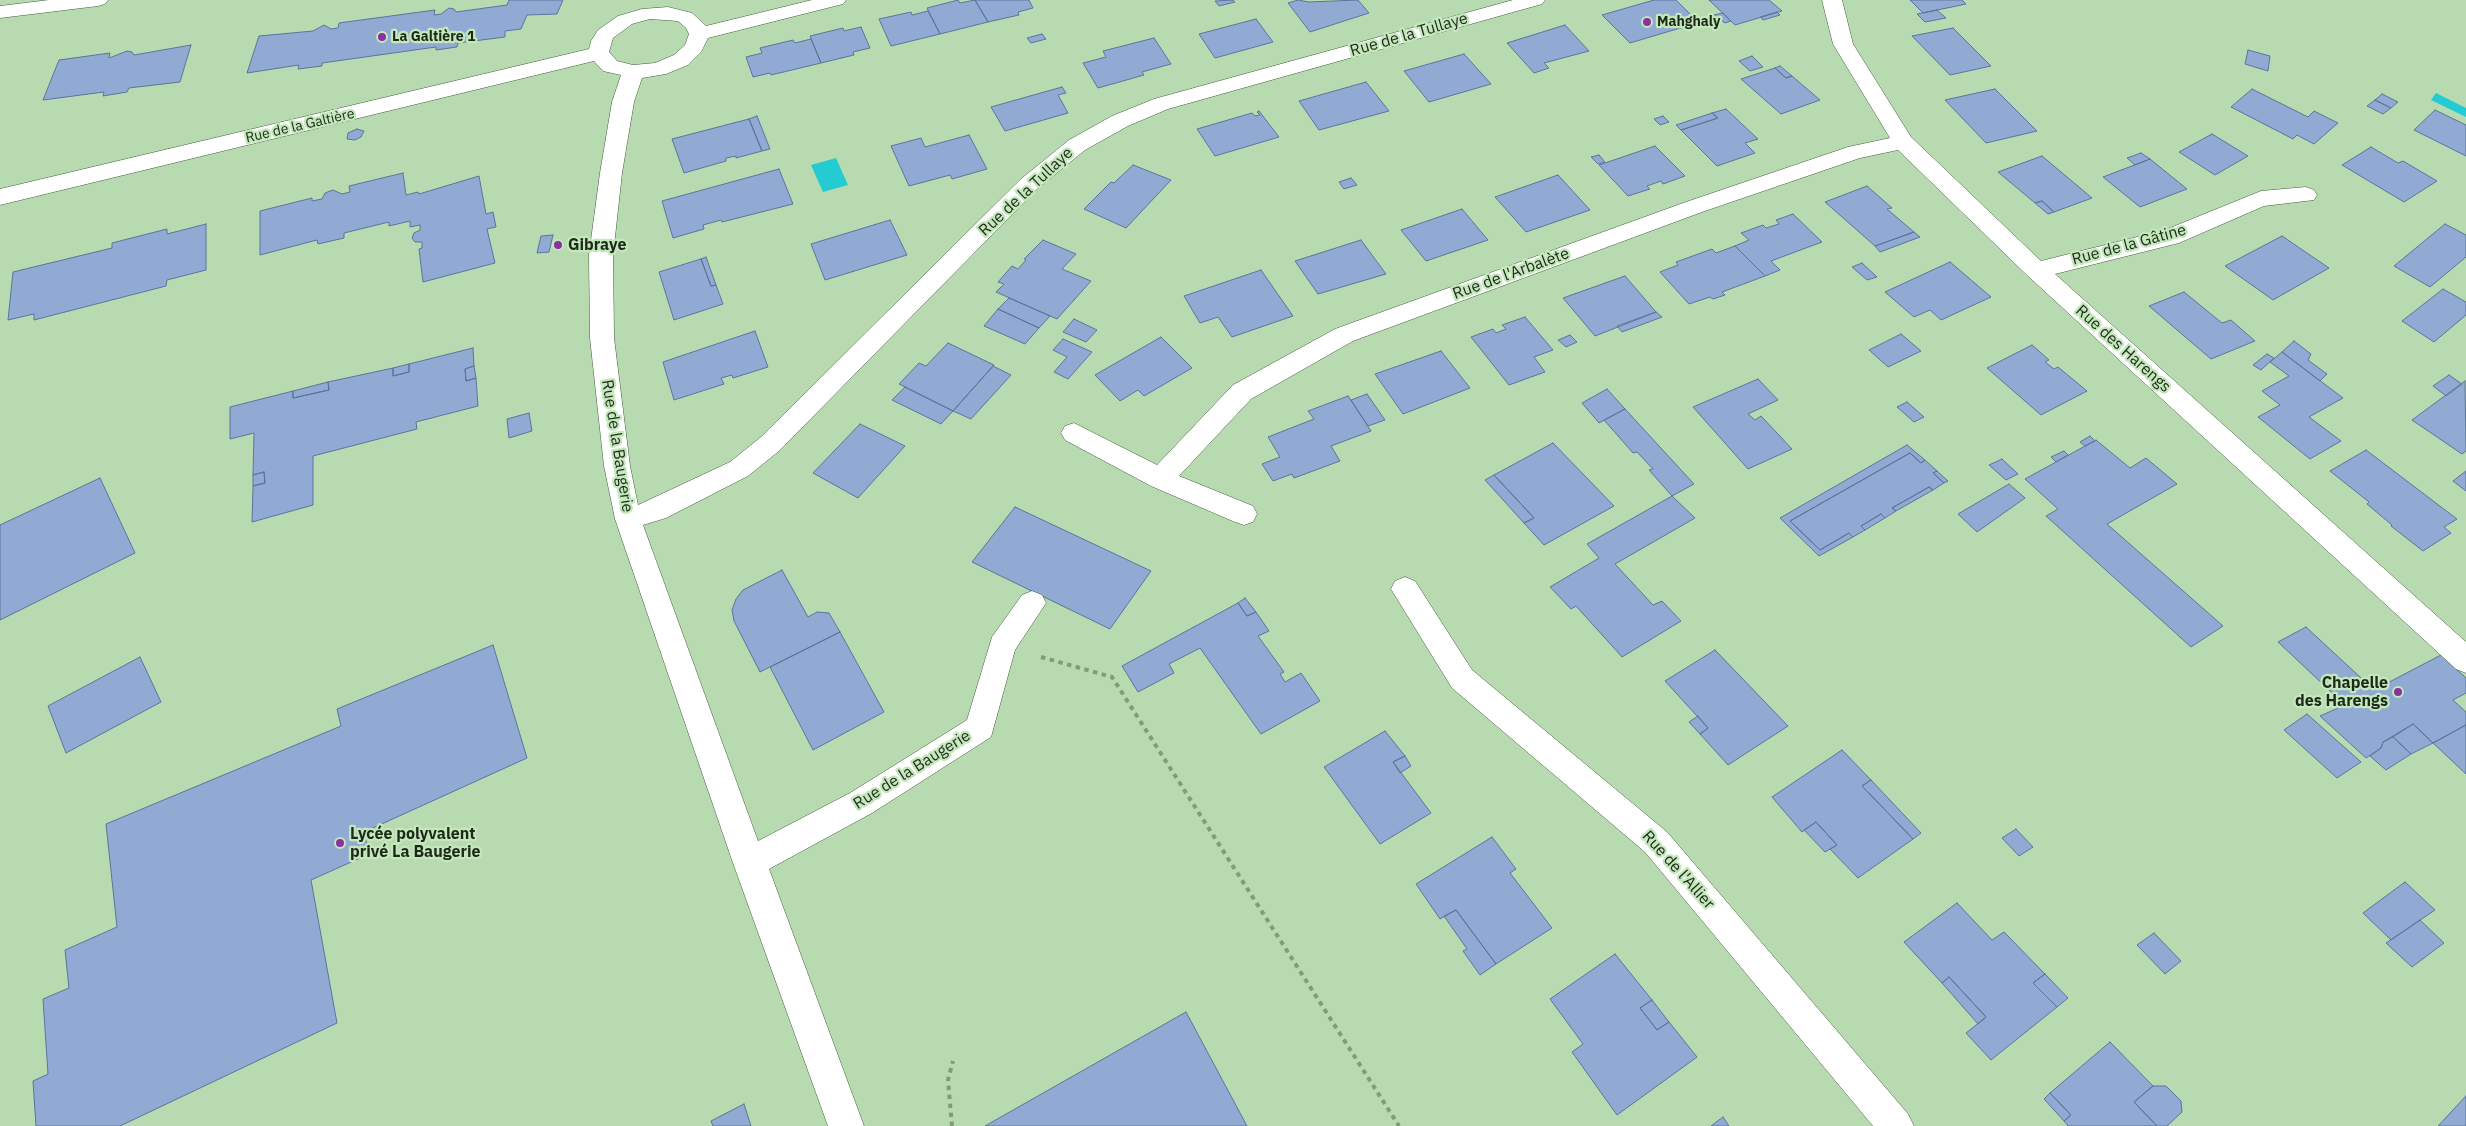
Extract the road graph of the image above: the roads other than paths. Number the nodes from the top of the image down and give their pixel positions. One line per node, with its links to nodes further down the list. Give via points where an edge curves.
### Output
1 (98, 0): 6 (street)
2 (836, 0): 7 (street)
3 (1535, 0): 17 (street, Rue de la Tullaye, via 1161,104 1120,121 1077,145 1029,184 770,444 739,469 657,510)
4 (1832, 0): 10 (street, Rue des Harengs, via 1843,44)
5 (653, 7): 7 (street, via 685,17 695,25); 8 (street, via 611,28 601,40)
6 (0, 12)
7 (699, 34): 9 (street, via 694,48 681,60 659,69)
8 (599, 53): 9 (street, via 610,66); 12 (street, Rue de la Galtière)
9 (633, 72): 17 (street, Rue de la Baugerie, via 623,102 601,255 602,338 617,466)
10 (1903, 142): 13 (street, Rue des Harengs); 15 (street, Rue de l'Arbalète, via 1856,152 1703,204 1344,335 1242,392)
11 (2306, 195): 13 (street, Rue de la Gâtine, via 2261,199 2171,237)
12 (0, 197)
13 (2036, 270): 20 (street, Rue des Harengs)
14 (1074, 433): 15 (street)
15 (1160, 479): 16 (street)
16 (1244, 514)
17 (628, 519): 21 (street, Rue de la Baugerie, via 646,578)
18 (1405, 589): 23 (street, Rue de l'Allier, via 1462,680 1656,842)
19 (1032, 603): 21 (street, Rue de la Baugerie, via 1002,646 980,728 861,803)
20 (2466, 660)
21 (749, 863): 22 (street, Rue de la Baugerie)
22 (846, 1126)
23 (1896, 1126)

